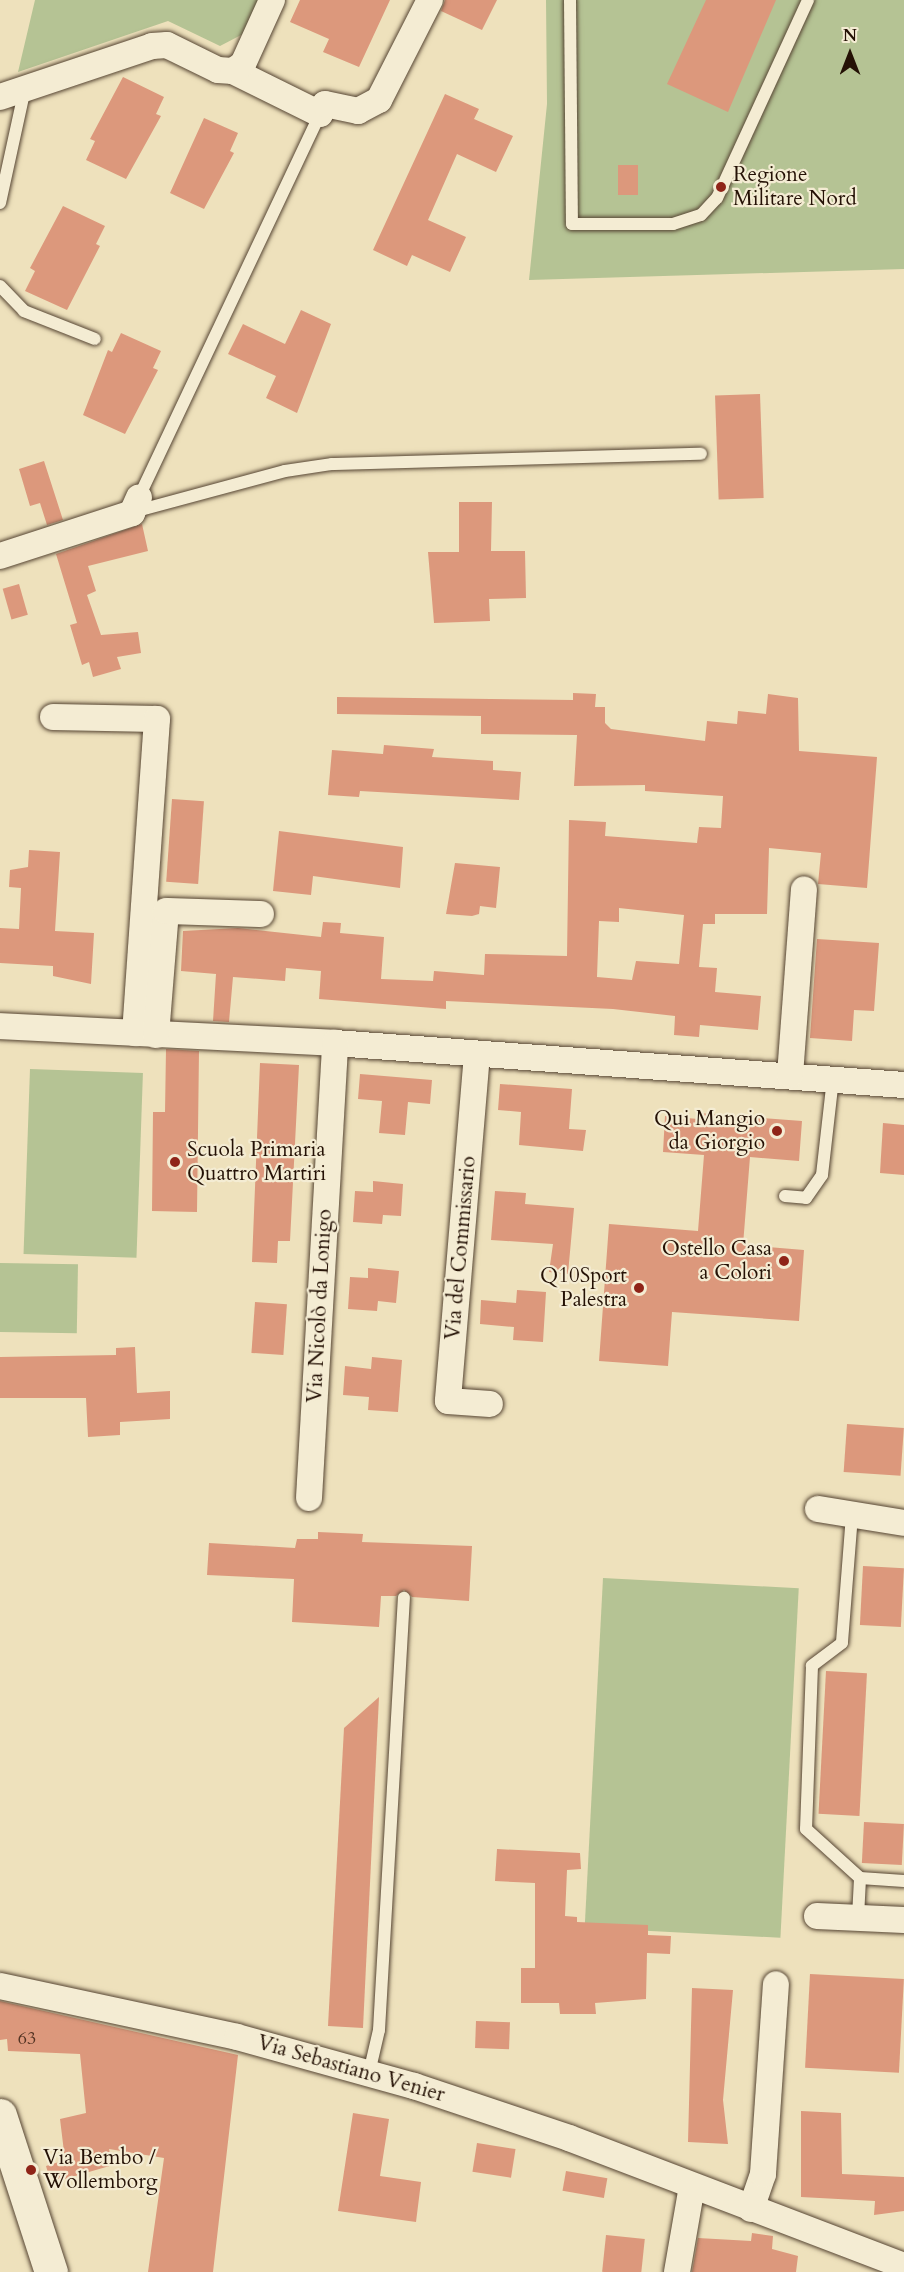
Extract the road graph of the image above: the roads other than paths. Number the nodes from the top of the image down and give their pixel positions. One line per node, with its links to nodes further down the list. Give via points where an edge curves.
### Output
1 (272, 0): 5 (street, via 243,64)
2 (430, 0): 8 (street, via 379,100 358,111 325,104)
3 (570, 0): 4 (lane, via 572,225 673,224 701,215 717,198)
4 (808, 0)
5 (233, 71): 6 (street, via 218,70 167,45 152,45); 8 (street)
6 (26, 88): 7 (street); 9 (lane)
7 (0, 97)
8 (320, 114): 13 (lane)
9 (0, 203)
10 (0, 285): 11 (lane, via 24,311)
11 (95, 339)
12 (701, 454): 13 (lane, via 332,464)
13 (136, 505): 14 (street)
14 (0, 556)
15 (54, 717): 19 (street, via 157,719)
16 (804, 890): 22 (street)
17 (261, 914): 19 (street, via 166,911)
18 (0, 1026): 19 (street)
19 (145, 1034): 20 (street)
20 (335, 1043): 21 (street); 27 (street, Via Nicolò da Lonigo)
21 (477, 1054): 22 (street); 26 (street, Via del Commissario, via 448,1401)
22 (790, 1075): 23 (street)
23 (833, 1078): 24 (street); 25 (lane, via 822,1175 806,1198)
24 (904, 1084)
25 (785, 1196)
26 (490, 1404)
27 (309, 1498)
28 (818, 1509): 29 (street)
29 (852, 1515): 30 (street); 32 (lane, via 842,1643 812,1666 806,1829)
30 (904, 1523)
31 (404, 1598): 39 (lane, via 379,2030)
32 (860, 1878): 33 (lane); 35 (lane)
33 (904, 1881)
34 (817, 1916): 35 (street)
35 (858, 1917): 36 (street)
36 (904, 1920)
37 (776, 1984): 43 (street, via 763,2174)
38 (0, 1986): 39 (street, Via Sebastiano Venier, via 132,2012)
39 (369, 2073): 42 (street, Via Sebastiano Venier, via 524,2122)
40 (0, 2115): 41 (main road)
41 (10, 2180): 45 (main road)
42 (692, 2186): 43 (street, Via Sebastiano Venier); 46 (street)
43 (751, 2209): 44 (street, Via Sebastiano Venier)
44 (904, 2266)
45 (51, 2272)
46 (677, 2272)

